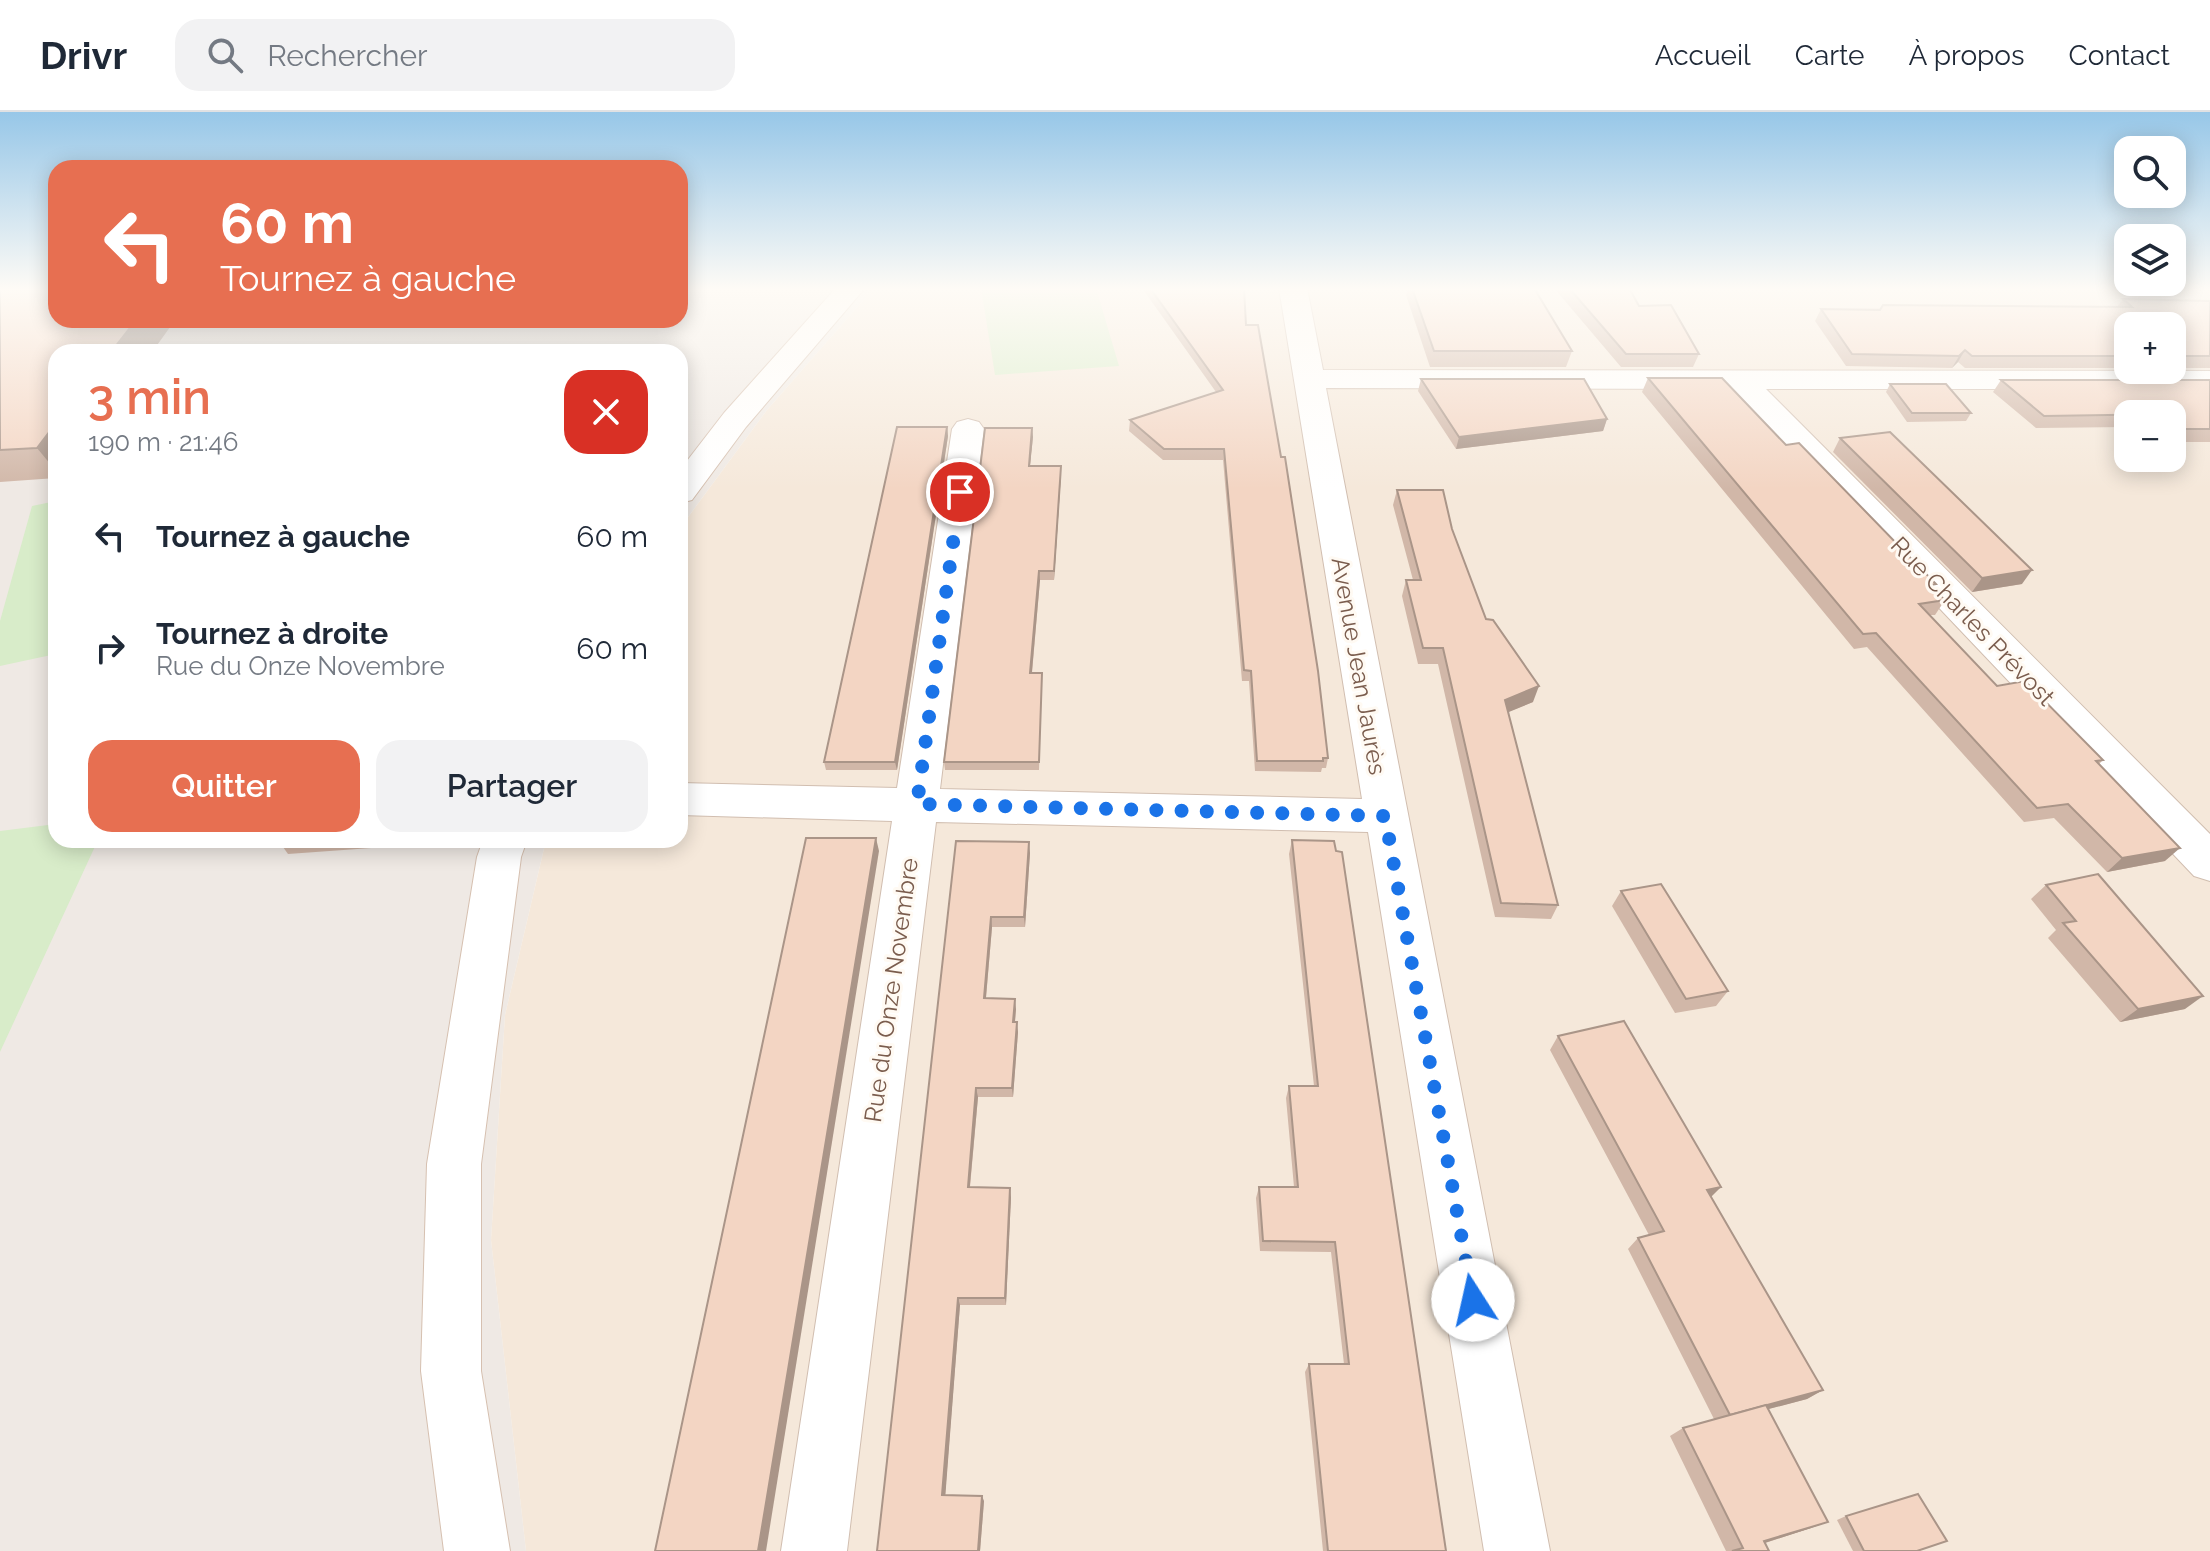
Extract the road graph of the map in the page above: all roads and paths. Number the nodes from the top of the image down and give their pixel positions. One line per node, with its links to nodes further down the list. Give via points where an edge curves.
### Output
1 (792, 355): 7 (street)
2 (1304, 355): 4 (street, Avenue Jean Jaurès)
3 (1737, 377): 4 (street); 5 (street); 12 (street, Rue Charles Prévost)
4 (1308, 379): 10 (street, Avenue Jean Jaurès)
5 (2210, 380)
6 (968, 429): 9 (street, Rue du Onze Novembre)
7 (688, 482)
8 (688, 799): 9 (street)
9 (917, 804): 10 (street); 14 (street, Rue du Onze Novembre)
10 (1385, 816): 15 (street, Avenue Jean Jaurès)
11 (502, 848): 13 (street, via 454,1164 451,1371)
12 (2209, 860)
13 (477, 1551)
14 (814, 1551)
15 (1517, 1551)

